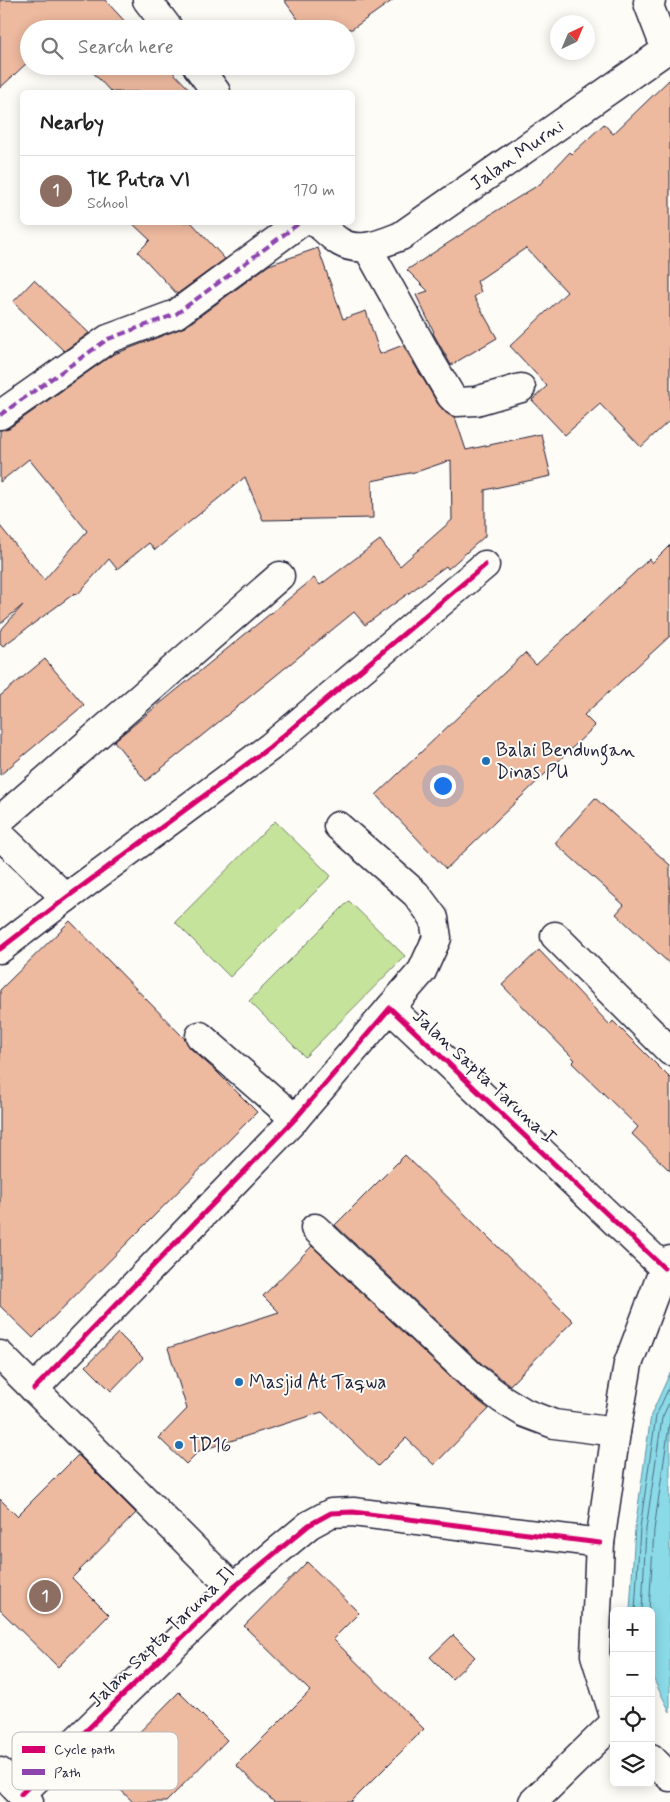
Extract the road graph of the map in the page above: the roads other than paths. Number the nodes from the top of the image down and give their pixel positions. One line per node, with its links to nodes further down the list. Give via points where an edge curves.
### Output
1 (148, 0): 3 (street)
2 (651, 0): 8 (street, Jalan Murni, via 648,3 666,50 401,236)
3 (162, 20)
4 (204, 75): 5 (street)
5 (215, 90)
6 (296, 225): 10 (street, via 176,314 108,339)
7 (320, 225): 8 (street, Jalan Murni, via 342,243)
8 (366, 247): 9 (street, via 457,402 476,402)
9 (521, 388)
10 (0, 415)
11 (485, 565): 16 (street, via 270,747)
12 (280, 576): 13 (street)
13 (0, 820)
14 (338, 826): 19 (street, via 416,894 434,918 437,938 422,971)
15 (0, 835): 16 (street)
16 (66, 898): 18 (street)
17 (556, 936): 21 (street)
18 (0, 949)
19 (390, 1008): 22 (street, Jalan Sapta Taruna I); 24 (street, Jalan Sapta Taruna I)
20 (200, 1036): 22 (street)
21 (670, 1051)
22 (295, 1119): 26 (street, Jalan Sapta Taruna I)
23 (316, 1228): 27 (street, via 473,1377 502,1399 525,1413 554,1424)
24 (667, 1264): 27 (street, via 628,1364)
25 (0, 1355): 26 (street)
26 (34, 1389): 29 (street)
27 (616, 1432): 28 (street)
28 (600, 1544): 29 (street, Jalan Sapta Taruna II, via 354,1512 331,1513 309,1525); 30 (street, via 594,1655)
29 (233, 1588): 32 (street, Jalan Sapta Taruna II)
30 (610, 1704)
31 (610, 1727): 37 (street)
32 (90, 1732)
33 (655, 1762): 35 (street)
34 (0, 1772): 36 (street)
35 (670, 1777)
36 (12, 1784)
37 (533, 1802)

